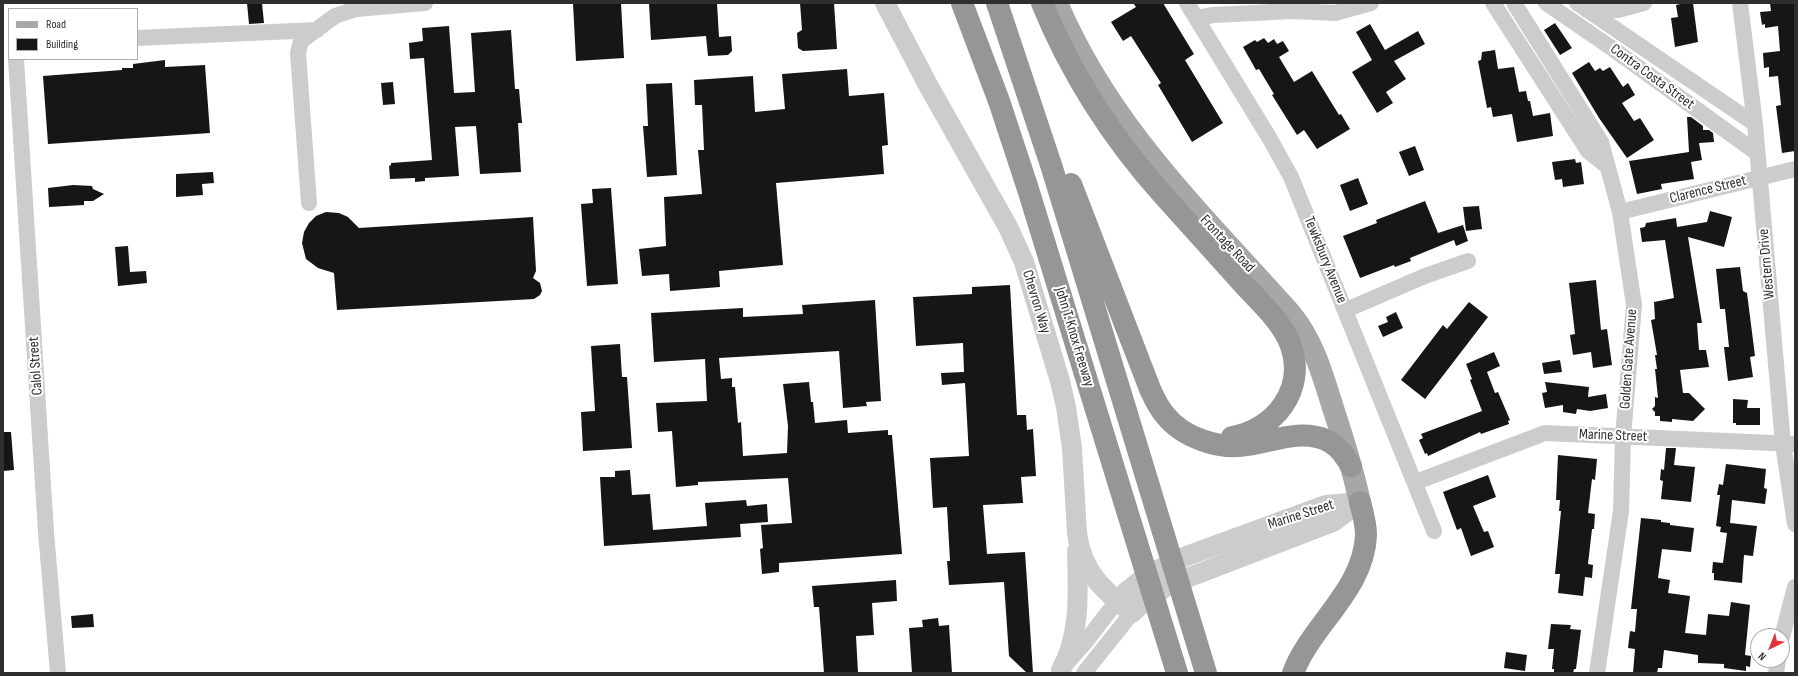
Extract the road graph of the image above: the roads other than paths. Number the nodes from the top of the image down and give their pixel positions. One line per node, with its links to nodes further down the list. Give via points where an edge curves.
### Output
1 (425, 3): 18 (street, via 356,9 335,16)
2 (885, 3): 38 (street, Chevron Way, via 921,73 1008,227 1024,262 1066,407 1072,448)
3 (962, 3): 46 (highway, John T. Knox Freeway, via 997,94 1028,189)
4 (997, 3): 30 (highway, via 1150,389 1165,416); 42 (highway, John T. Knox Freeway, via 1052,168)
5 (1042, 3): 30 (highway, via 1080,81 1123,146 1274,319 1291,346 1295,368 1293,383 1284,405 1274,417 1258,429 1236,436 1214,438)
6 (1057, 3): 33 (main road, Frontage Road, via 1096,80 1134,135 1180,193 1291,314 1304,332 1320,366)
7 (1187, 3): 17 (street, Tewksbury Avenue)
8 (1371, 3): 15 (street, via 1335,13)
9 (1493, 3): 23 (street, via 1588,151)
10 (1514, 3): 23 (street, Golden Gate Avenue, via 1601,142)
11 (1546, 3): 22 (street, Contra Costa Street)
12 (1644, 3): 16 (street, via 1618,10)
13 (1740, 3): 21 (street, Western Drive)
14 (1292, 7): 15 (street); 17 (street)
15 (1309, 7)
16 (1582, 7): 21 (street, Contra Costa Street)
17 (1196, 18): 29 (street, Tewksbury Avenue, via 1291,177)
18 (318, 30): 19 (street); 26 (street, via 301,41 298,53)
19 (138, 38)
20 (16, 60): 44 (street, Calol Street, via 46,532)
21 (1755, 124): 22 (street, Western Drive)
22 (1757, 153): 25 (street, Western Drive)
23 (1608, 167): 27 (street, Golden Gate Avenue)
24 (1795, 169): 25 (street, Clarence Street)
25 (1759, 177): 27 (street, Clarence Street); 32 (street, Western Drive)
26 (309, 203)
27 (1620, 212): 31 (street, Golden Gate Avenue, via 1634,305)
28 (1468, 261): 29 (street, via 1425,276)
29 (1346, 310): 34 (street, Tewksbury Avenue)
30 (1186, 432): 33 (highway, via 1213,443 1236,446 1298,435 1317,437 1333,443)
31 (1623, 437): 32 (street, Marine Street); 34 (street, Marine Street, via 1544,433); 48 (street, Golden Gate Avenue, via 1621,511)
32 (1789, 444): 36 (street, Western Drive)
33 (1351, 466): 35 (main road, Frontage Road)
34 (1416, 482): 37 (street, Tewksbury Avenue)
35 (1360, 502): 40 (street, Marine Street, via 1326,505 1178,559 1149,574 1126,592); 47 (highway, via 1366,533 1360,564 1351,583 1309,644)
36 (1795, 524)
37 (1434, 530)
38 (1077, 533): 40 (street, Chevron Way, via 1088,569 1103,589); 43 (street, via 1077,614 1069,653)
39 (1795, 587): 41 (street)
40 (1125, 607): 43 (street, Marine Street); 45 (street, Marine Street)
41 (1784, 628)
42 (1203, 665)
43 (1059, 671)
44 (58, 673)
45 (1084, 673)
46 (1177, 673)
47 (1293, 673)
48 (1598, 673)

